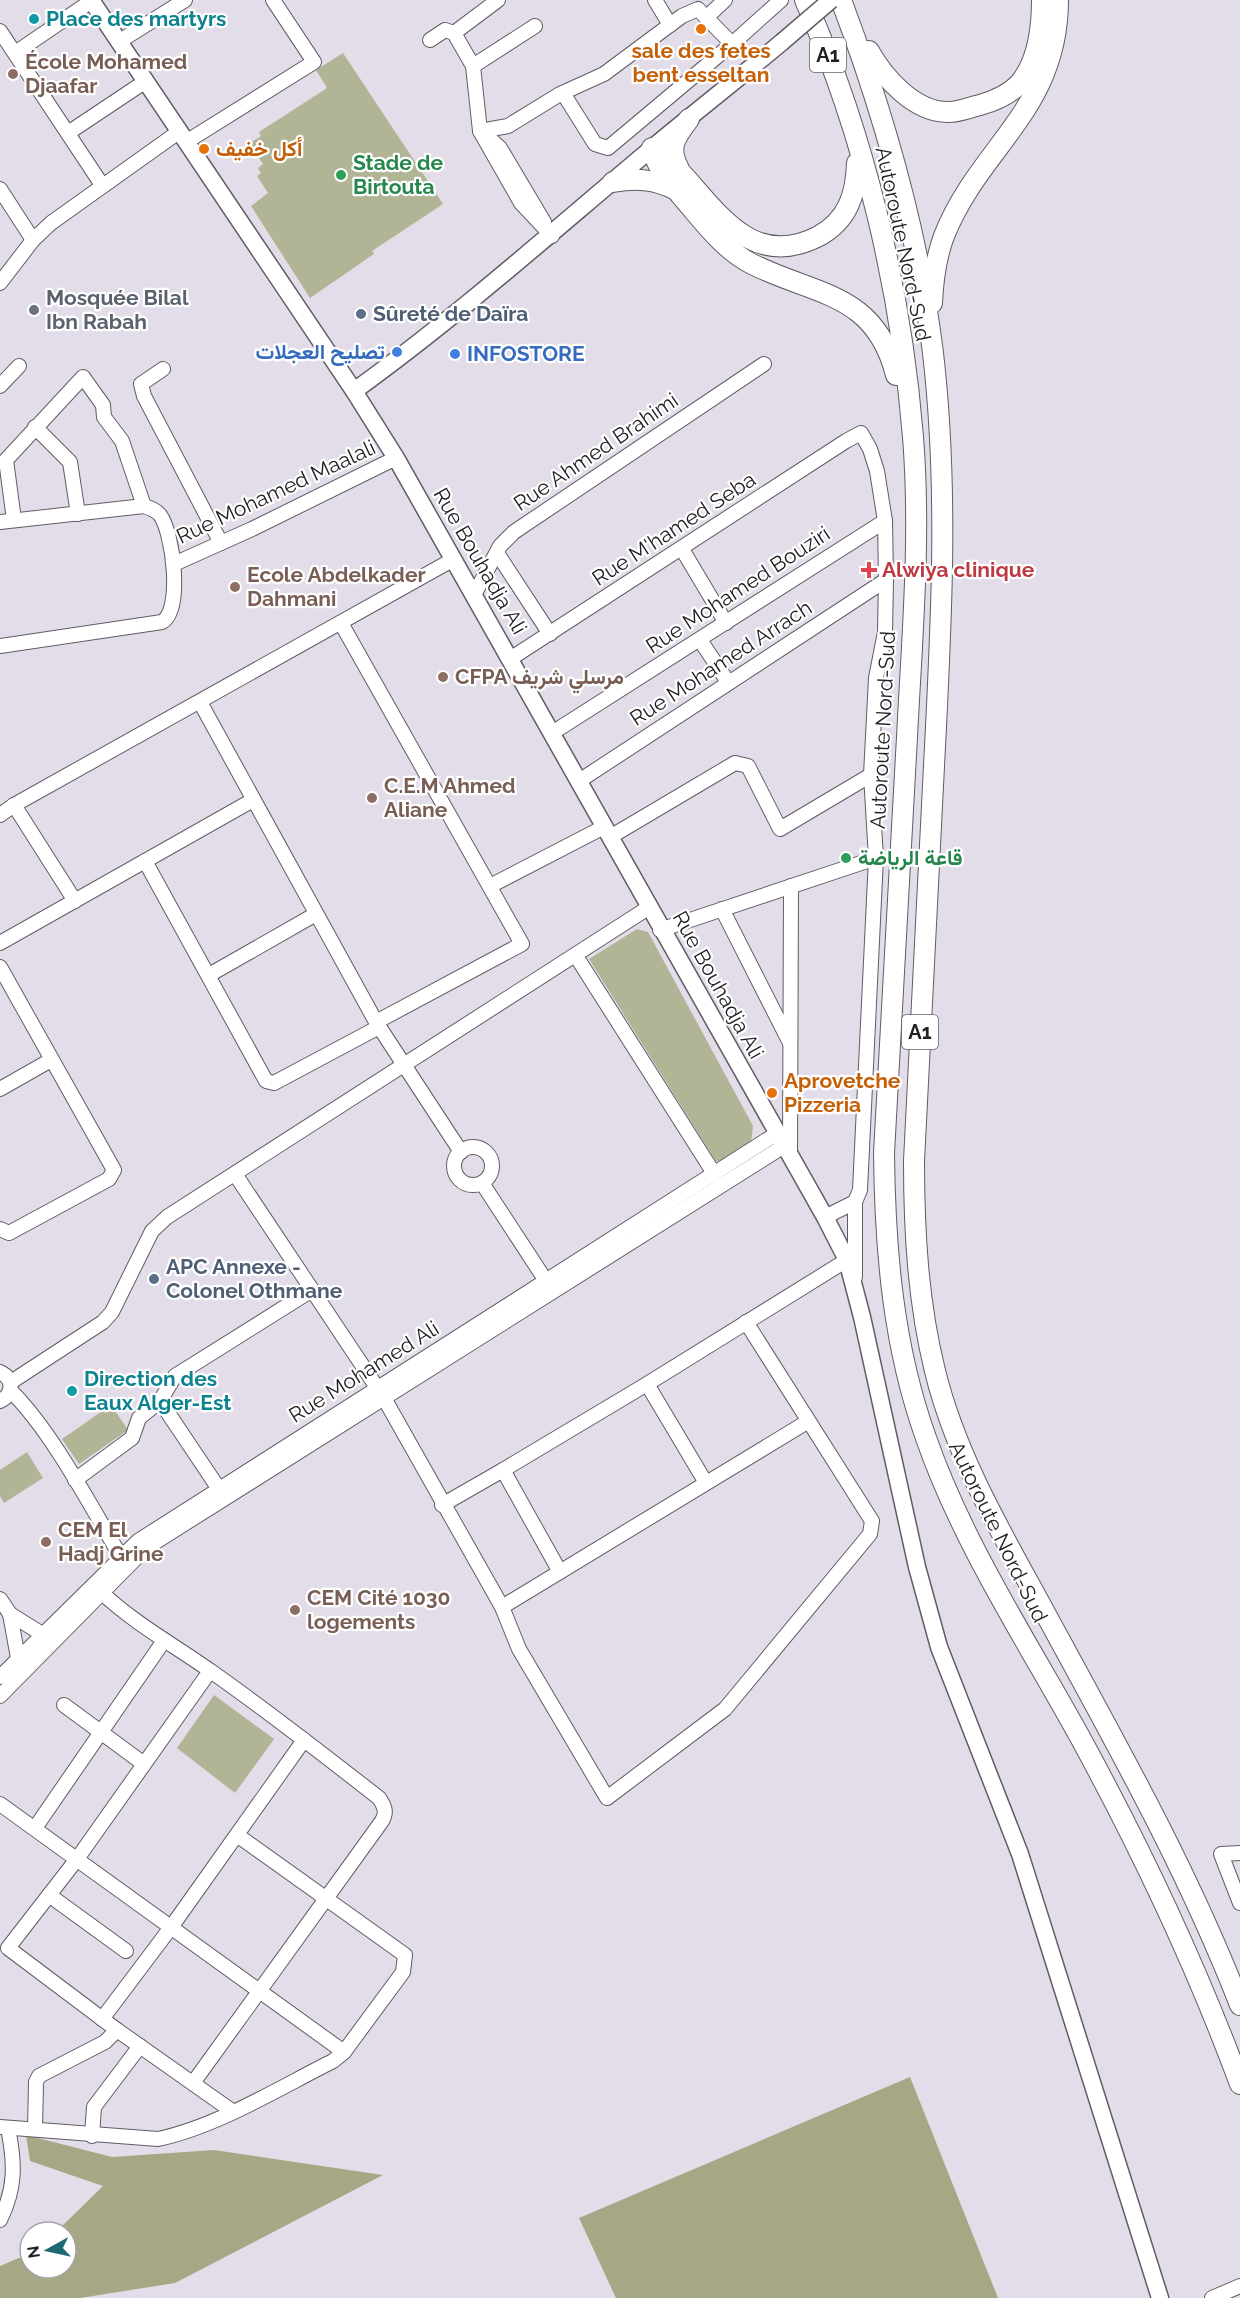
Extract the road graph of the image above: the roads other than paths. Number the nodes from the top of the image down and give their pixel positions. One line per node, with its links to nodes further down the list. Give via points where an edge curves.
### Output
1 (92, 0): 19 (main road, Rue Bouhadja Ali); 21 (street)
2 (185, 0): 19 (street)
3 (273, 0): 29 (street, via 314,62)
4 (498, 0): 17 (street)
5 (655, 0): 14 (street)
6 (724, 0): 13 (street)
7 (805, 0): 25 (highway, Autoroute Nord-Sud / A1, via 826,47)
8 (831, 0): 26 (main road, bridge)
9 (843, 0): 10 (highway, via 885,77 915,101 948,112 1002,97 1020,83 1038,41); 39 (highway, Autoroute Nord-Sud / A1, via 896,169 919,267)
10 (1042, 0)
11 (1058, 0): 39 (highway, via 1056,36 1044,75 1028,108 966,196 945,235 933,290)
12 (774, 2): 20 (street)
13 (706, 17): 14 (street, via 698,9); 20 (street)
14 (670, 25): 24 (street, via 604,74)
15 (535, 26): 22 (street)
16 (0, 31): 21 (street)
17 (454, 33): 18 (street, via 445,30); 22 (street)
18 (430, 40)
19 (120, 41): 23 (main road, Rue Bouhadja Ali)
20 (732, 44): 24 (street, via 608,148 595,144)
21 (15, 53): 28 (street)
22 (473, 66): 27 (street)
23 (146, 81): 28 (street); 29 (main road, Rue Bouhadja Ali)
24 (563, 93): 27 (street, via 508,126)
25 (847, 111): 31 (highway, via 857,160 851,201 836,224 807,242 774,246 755,242); 46 (highway, Autoroute Nord-Sud / A1, via 893,298)
26 (688, 119): 30 (main road); 31 (highway, via 672,147)
27 (480, 131): 35 (street, via 501,148)
28 (68, 133): 33 (street)
29 (183, 137): 33 (street); 44 (main road, Rue Bouhadja Ali)
30 (652, 148): 31 (highway, via 661,152); 32 (main road)
31 (679, 181): 32 (highway); 46 (highway, via 717,236 752,264 828,293 864,316 884,341 892,360)
32 (613, 182): 35 (main road)
33 (102, 185): 36 (street)
34 (0, 189): 36 (street)
35 (552, 236): 44 (main road)
36 (33, 240): 37 (street)
37 (2, 277): 38 (street)
38 (0, 291)
39 (933, 354): 146 (highway, Autoroute Nord-Sud / A1, via 943,571 914,1161 915,1228 925,1326 935,1373 968,1466 1158,1820)
40 (764, 364): 54 (street, Rue Ahmed Brahimi, via 514,532)
41 (19, 366): 43 (street)
42 (163, 369): 52 (street, via 144,379 144,396)
43 (0, 386)
44 (354, 391): 47 (main road, Rue Bouhadja Ali)
45 (35, 427): 48 (street, via 83,377 122,441); 49 (street, via 70,462); 50 (street, via 6,460)
46 (913, 438): 152 (highway, Autoroute Nord-Sud / A1, via 915,582 884,1153 890,1284 897,1326 926,1438 962,1523 1148,1867)
47 (396, 458): 52 (street, Rue Mohamed Maalali); 55 (main road, Rue Bouhadja Ali)
48 (144, 506): 49 (street); 56 (street, via 162,518)
49 (78, 514): 50 (street)
50 (7, 521)
51 (885, 521): 53 (street, Rue M'hamed Seba, via 877,471 861,434); 57 (street); 60 (street, Rue Mohamed Bouziri)
52 (220, 543): 56 (street, Rue Mohamed Maalali)
53 (681, 549): 60 (street); 61 (street, Rue M'hamed Seba)
54 (497, 553): 58 (street, Rue Ahmed Brahimi); 61 (street)
55 (454, 559): 58 (main road, Rue Bouhadja Ali); 59 (street)
56 (174, 564): 63 (street, via 173,609 162,622)
57 (886, 580): 65 (street, Rue Mohamed Arrach); 68 (street)
58 (474, 595): 64 (main road, Rue Bouhadja Ali)
59 (340, 623): 66 (street); 76 (street)
60 (726, 623): 62 (street, Rue Mohamed Bouziri)
61 (550, 634): 64 (street, Rue M'hamed Seba)
62 (700, 640): 65 (street); 67 (street, Rue Mohamed Bouziri)
63 (0, 646)
64 (510, 659): 67 (main road, Rue Bouhadja Ali)
65 (728, 682): 69 (street, Rue Mohamed Arrach)
66 (200, 702): 70 (street); 71 (street)
67 (552, 733): 69 (main road, Rue Bouhadja Ali)
68 (871, 775): 73 (street, via 780,829 748,766 735,763); 74 (street)
69 (579, 781): 73 (main road, Rue Bouhadja Ali)
70 (253, 800): 75 (street); 81 (street)
71 (14, 805): 72 (street); 78 (street)
72 (0, 815)
73 (607, 832): 76 (street); 79 (main road, Rue Bouhadja Ali)
74 (876, 858): 77 (street); 97 (street, via 860,1190)
75 (145, 861): 78 (street); 86 (street)
76 (490, 886): 87 (street, via 522,944)
77 (791, 886): 80 (street); 88 (street)
78 (75, 901): 83 (street)
79 (648, 908): 82 (main road, Rue Bouhadja Ali); 84 (street)
80 (722, 909): 82 (street); 88 (street)
81 (316, 914): 86 (street); 87 (street)
82 (660, 930): 92 (main road, Rue Bouhadja Ali)
83 (0, 943)
84 (576, 956): 90 (street); 95 (street)
85 (0, 967): 89 (street)
86 (209, 975): 87 (street, via 268,1082 274,1083)
87 (378, 1024): 90 (street)
88 (790, 1043): 92 (street)
89 (51, 1060): 91 (street); 99 (street, via 112,1164 112,1175 9,1233)
90 (403, 1066): 93 (street); 94 (street)
91 (0, 1089)
92 (783, 1146): 95 (street, Rue Mohamed Ali); 98 (main road, Rue Bouhadja Ali); 108 (street)
93 (461, 1152): 96 (street, via 454,1164 457,1176 470,1185); 96 (street, via 473,1147 489,1156 490,1173)
94 (235, 1174): 102 (street); 107 (street, via 159,1223 103,1322)
95 (715, 1175): 101 (street, Rue Mohamed Ali)
96 (482, 1183): 101 (street)
97 (855, 1202): 98 (street); 103 (street)
98 (825, 1217): 100 (main road, Rue Bouhadja Ali)
99 (0, 1229)
100 (847, 1260): 103 (main road, Rue Bouhadja Ali); 104 (street)
101 (546, 1281): 108 (street, Rue Mohamed Ali)
102 (312, 1290): 108 (street); 110 (street, via 175,1376)
103 (855, 1291): 159 (main road, Rue Bouhadja Ali, via 916,1567 939,1647 1020,1854)
104 (746, 1322): 106 (street); 111 (street)
105 (0, 1372): 107 (street)
106 (647, 1384): 112 (street); 114 (street)
107 (11, 1387): 109 (street); 113 (street)
108 (381, 1394): 115 (street, Rue Mohamed Ali); 116 (street); 117 (street)
109 (0, 1401)
110 (160, 1401): 113 (street, via 139,1418 132,1438); 115 (street)
111 (807, 1422): 114 (street); 121 (street, via 872,1521 870,1534 725,1709 607,1798 519,1649)
112 (503, 1470): 116 (street); 118 (street)
113 (75, 1480): 117 (street)
114 (705, 1483): 118 (street)
115 (219, 1489): 117 (street, Rue Mohamed Ali, via 138,1541)
116 (442, 1505): 121 (street)
117 (123, 1561): 119 (street); 123 (street, Rue Mohamed Ali)
118 (560, 1572): 121 (street)
119 (101, 1592): 124 (street); 125 (street)
120 (0, 1599): 122 (street)
121 (502, 1607)
122 (9, 1614): 123 (street); 126 (street)
123 (42, 1634): 125 (street); 126 (street, Rue Mohamed Ali)
124 (164, 1642): 128 (street); 132 (street)
125 (46, 1649): 127 (street)
126 (18, 1658): 127 (street); 129 (street, Rue Mohamed Ali)
127 (35, 1660): 130 (street)
128 (210, 1671): 133 (street); 134 (street)
129 (0, 1677)
130 (0, 1696)
131 (64, 1705): 132 (street)
132 (100, 1731): 134 (street); 136 (street)
133 (304, 1740): 137 (street); 141 (street, via 380,1798 386,1814)
134 (144, 1764): 139 (street)
135 (0, 1804): 136 (street)
136 (35, 1828): 139 (street)
137 (237, 1835): 141 (street); 143 (street)
138 (1240, 1852): 142 (street, via 1221,1854)
139 (77, 1859): 140 (street); 143 (street)
140 (49, 1895): 144 (street); 147 (street, via 8,1948)
141 (327, 1900): 145 (street); 150 (street, via 406,1959 403,1972)
142 (1240, 1903)
143 (172, 1926): 145 (street); 147 (street)
144 (126, 1951)
145 (261, 1992): 150 (street); 151 (street)
146 (1240, 2005)
147 (102, 2019): 148 (street)
148 (117, 2030): 149 (street); 155 (street, via 105,2042 39,2076)
149 (140, 2046): 151 (street); 156 (street, via 94,2107)
150 (344, 2052): 153 (street)
151 (193, 2083): 153 (street)
152 (1240, 2084)
153 (232, 2111): 156 (street, via 158,2139)
154 (4, 2128): 155 (street); 157 (street, via 15,2162 14,2179)
155 (35, 2129): 156 (street)
156 (92, 2136)
157 (0, 2220)
158 (1240, 2286): 160 (street)
159 (1161, 2298)
160 (1212, 2298)

